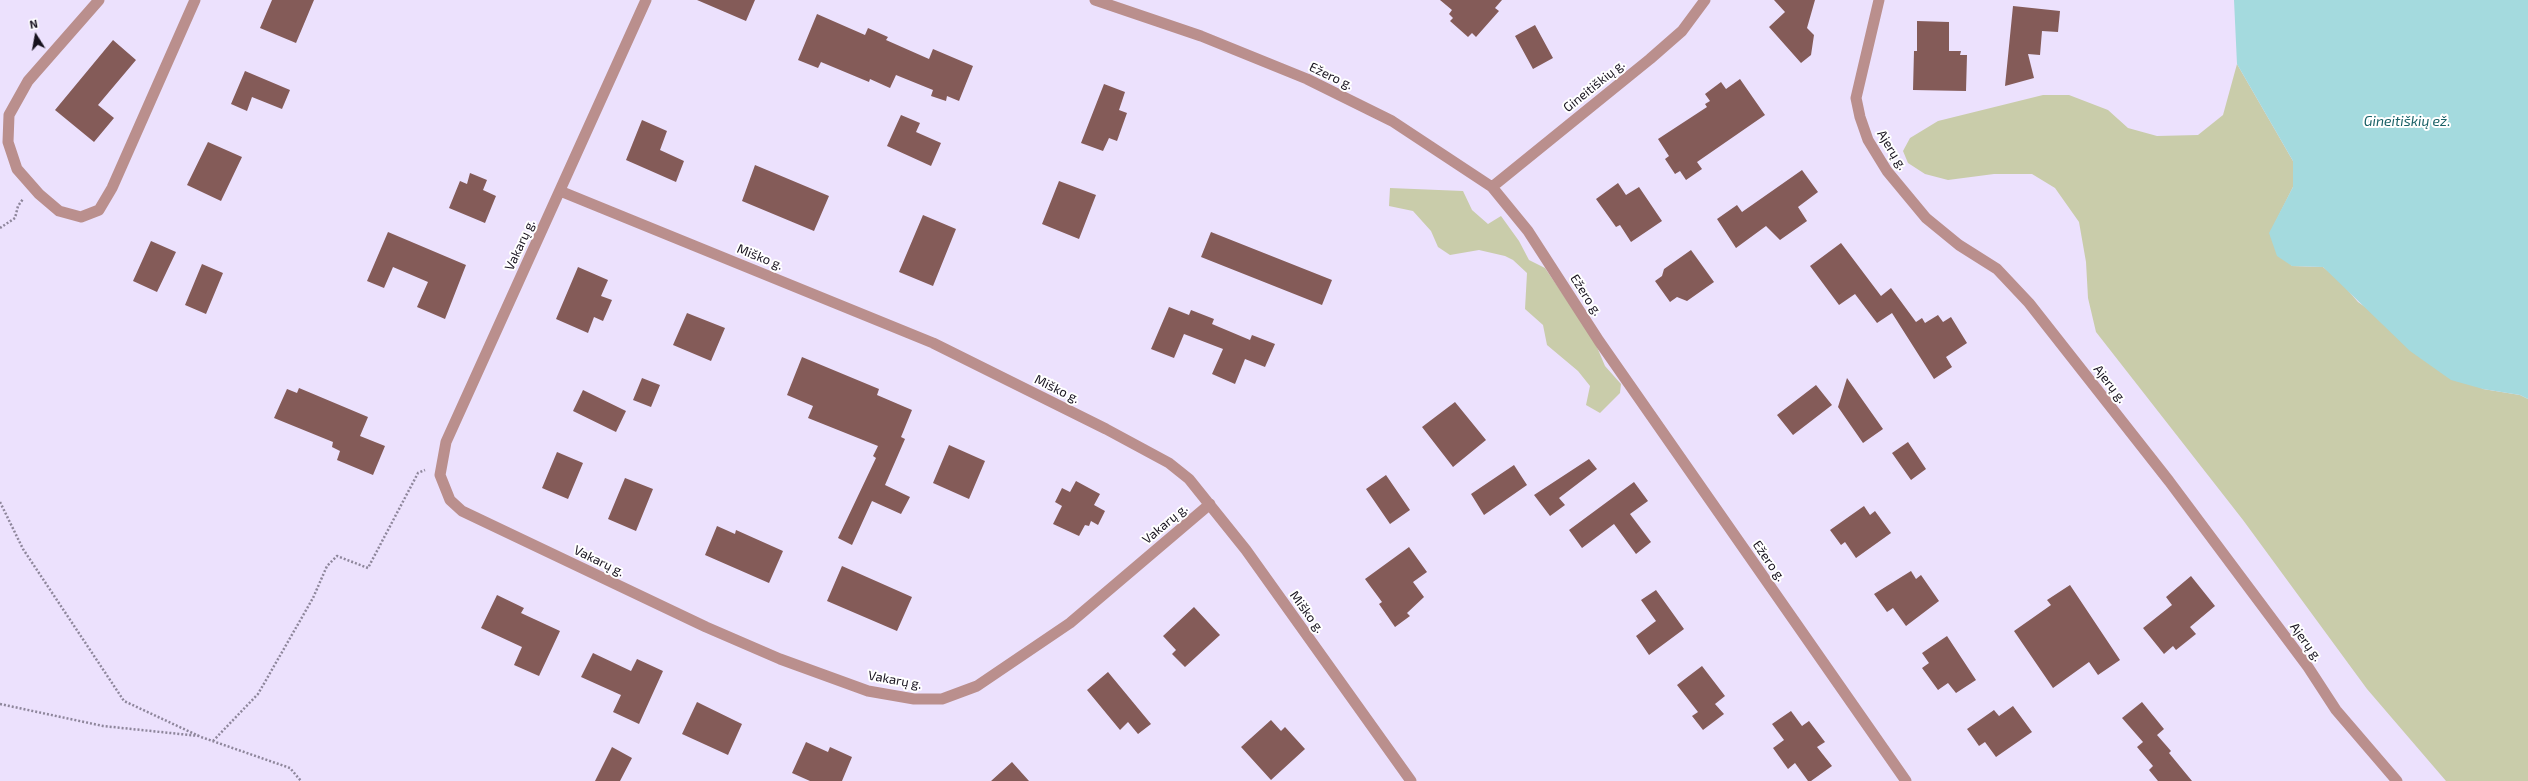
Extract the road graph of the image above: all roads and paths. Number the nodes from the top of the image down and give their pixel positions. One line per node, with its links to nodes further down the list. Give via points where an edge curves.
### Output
1 (99, 0): 7 (street, via 28,81 8,115 8,142 18,169)
2 (195, 0): 7 (street, via 112,188 99,210 81,217 59,211)
3 (646, 0): 9 (street, Vakarų g.)
4 (1095, 0): 8 (street, Ežero g., via 1201,36 1307,79 1392,121)
5 (1705, 0): 8 (street, Gineitiškių g., via 1682,31)
6 (1879, 0): 20 (street, Ajerų g., via 1856,98 1868,140 1887,171 1926,218 1959,245 1997,269 2029,303 2169,481 2308,667 2336,710)
7 (32, 186): 10 (path, via 18,206 16,218)
8 (1492, 187): 19 (street, Ežero g., via 1528,231 1599,342)
9 (560, 191): 11 (street, Vakarų g., via 456,418 446,442); 13 (street, Miško g., via 933,343 1169,463 1189,479)
10 (0, 228)
11 (442, 462): 13 (street, Vakarų g., via 440,475 444,488 450,500 462,511 706,627 780,659 868,691 914,699 942,699 977,686 1070,623); 16 (path, via 418,473 368,568 337,556 327,566 313,598 258,694)
12 (0, 502): 15 (path, via 23,549 124,701)
13 (1210, 504): 17 (street, Miško g., via 1246,550)
14 (0, 704): 15 (path, via 103,726)
15 (201, 737): 16 (path)
16 (213, 741): 18 (path, via 290,768)
17 (1408, 780)
18 (301, 781)
19 (1906, 781)
20 (2397, 781)

